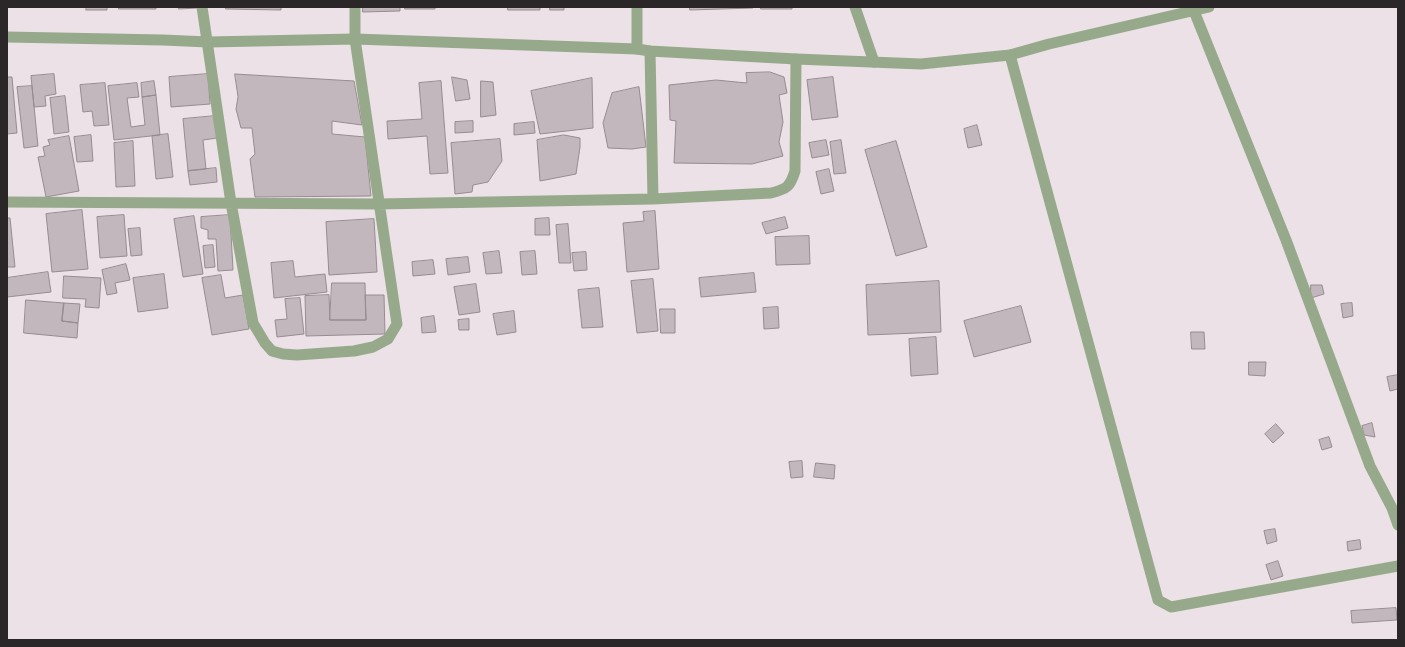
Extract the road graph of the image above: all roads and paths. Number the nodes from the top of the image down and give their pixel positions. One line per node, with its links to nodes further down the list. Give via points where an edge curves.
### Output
1 (202, 7): 9 (street)
2 (355, 7): 8 (street)
3 (637, 7): 10 (street)
4 (855, 7): 14 (street)
5 (1209, 7): 6 (street)
6 (1194, 11): 12 (street); 19 (street, via 1286,240 1370,466)
7 (7, 38): 9 (street)
8 (355, 39): 9 (street); 10 (street); 18 (street)
9 (208, 42): 17 (street)
10 (637, 49): 11 (street)
11 (650, 50): 13 (street); 15 (street)
12 (1010, 55): 14 (street, via 921,64); 20 (street, via 1158,600 1171,607)
13 (796, 59): 14 (street); 15 (street, via 795,171 792,182 785,189 771,193)
14 (874, 62)
15 (653, 199): 18 (street)
16 (7, 202): 17 (street)
17 (231, 203): 18 (street); 18 (street, via 253,323 272,350 297,355 340,353 373,347 388,339 394,332 397,324)
18 (378, 204)
19 (1398, 525)
20 (1398, 566)

